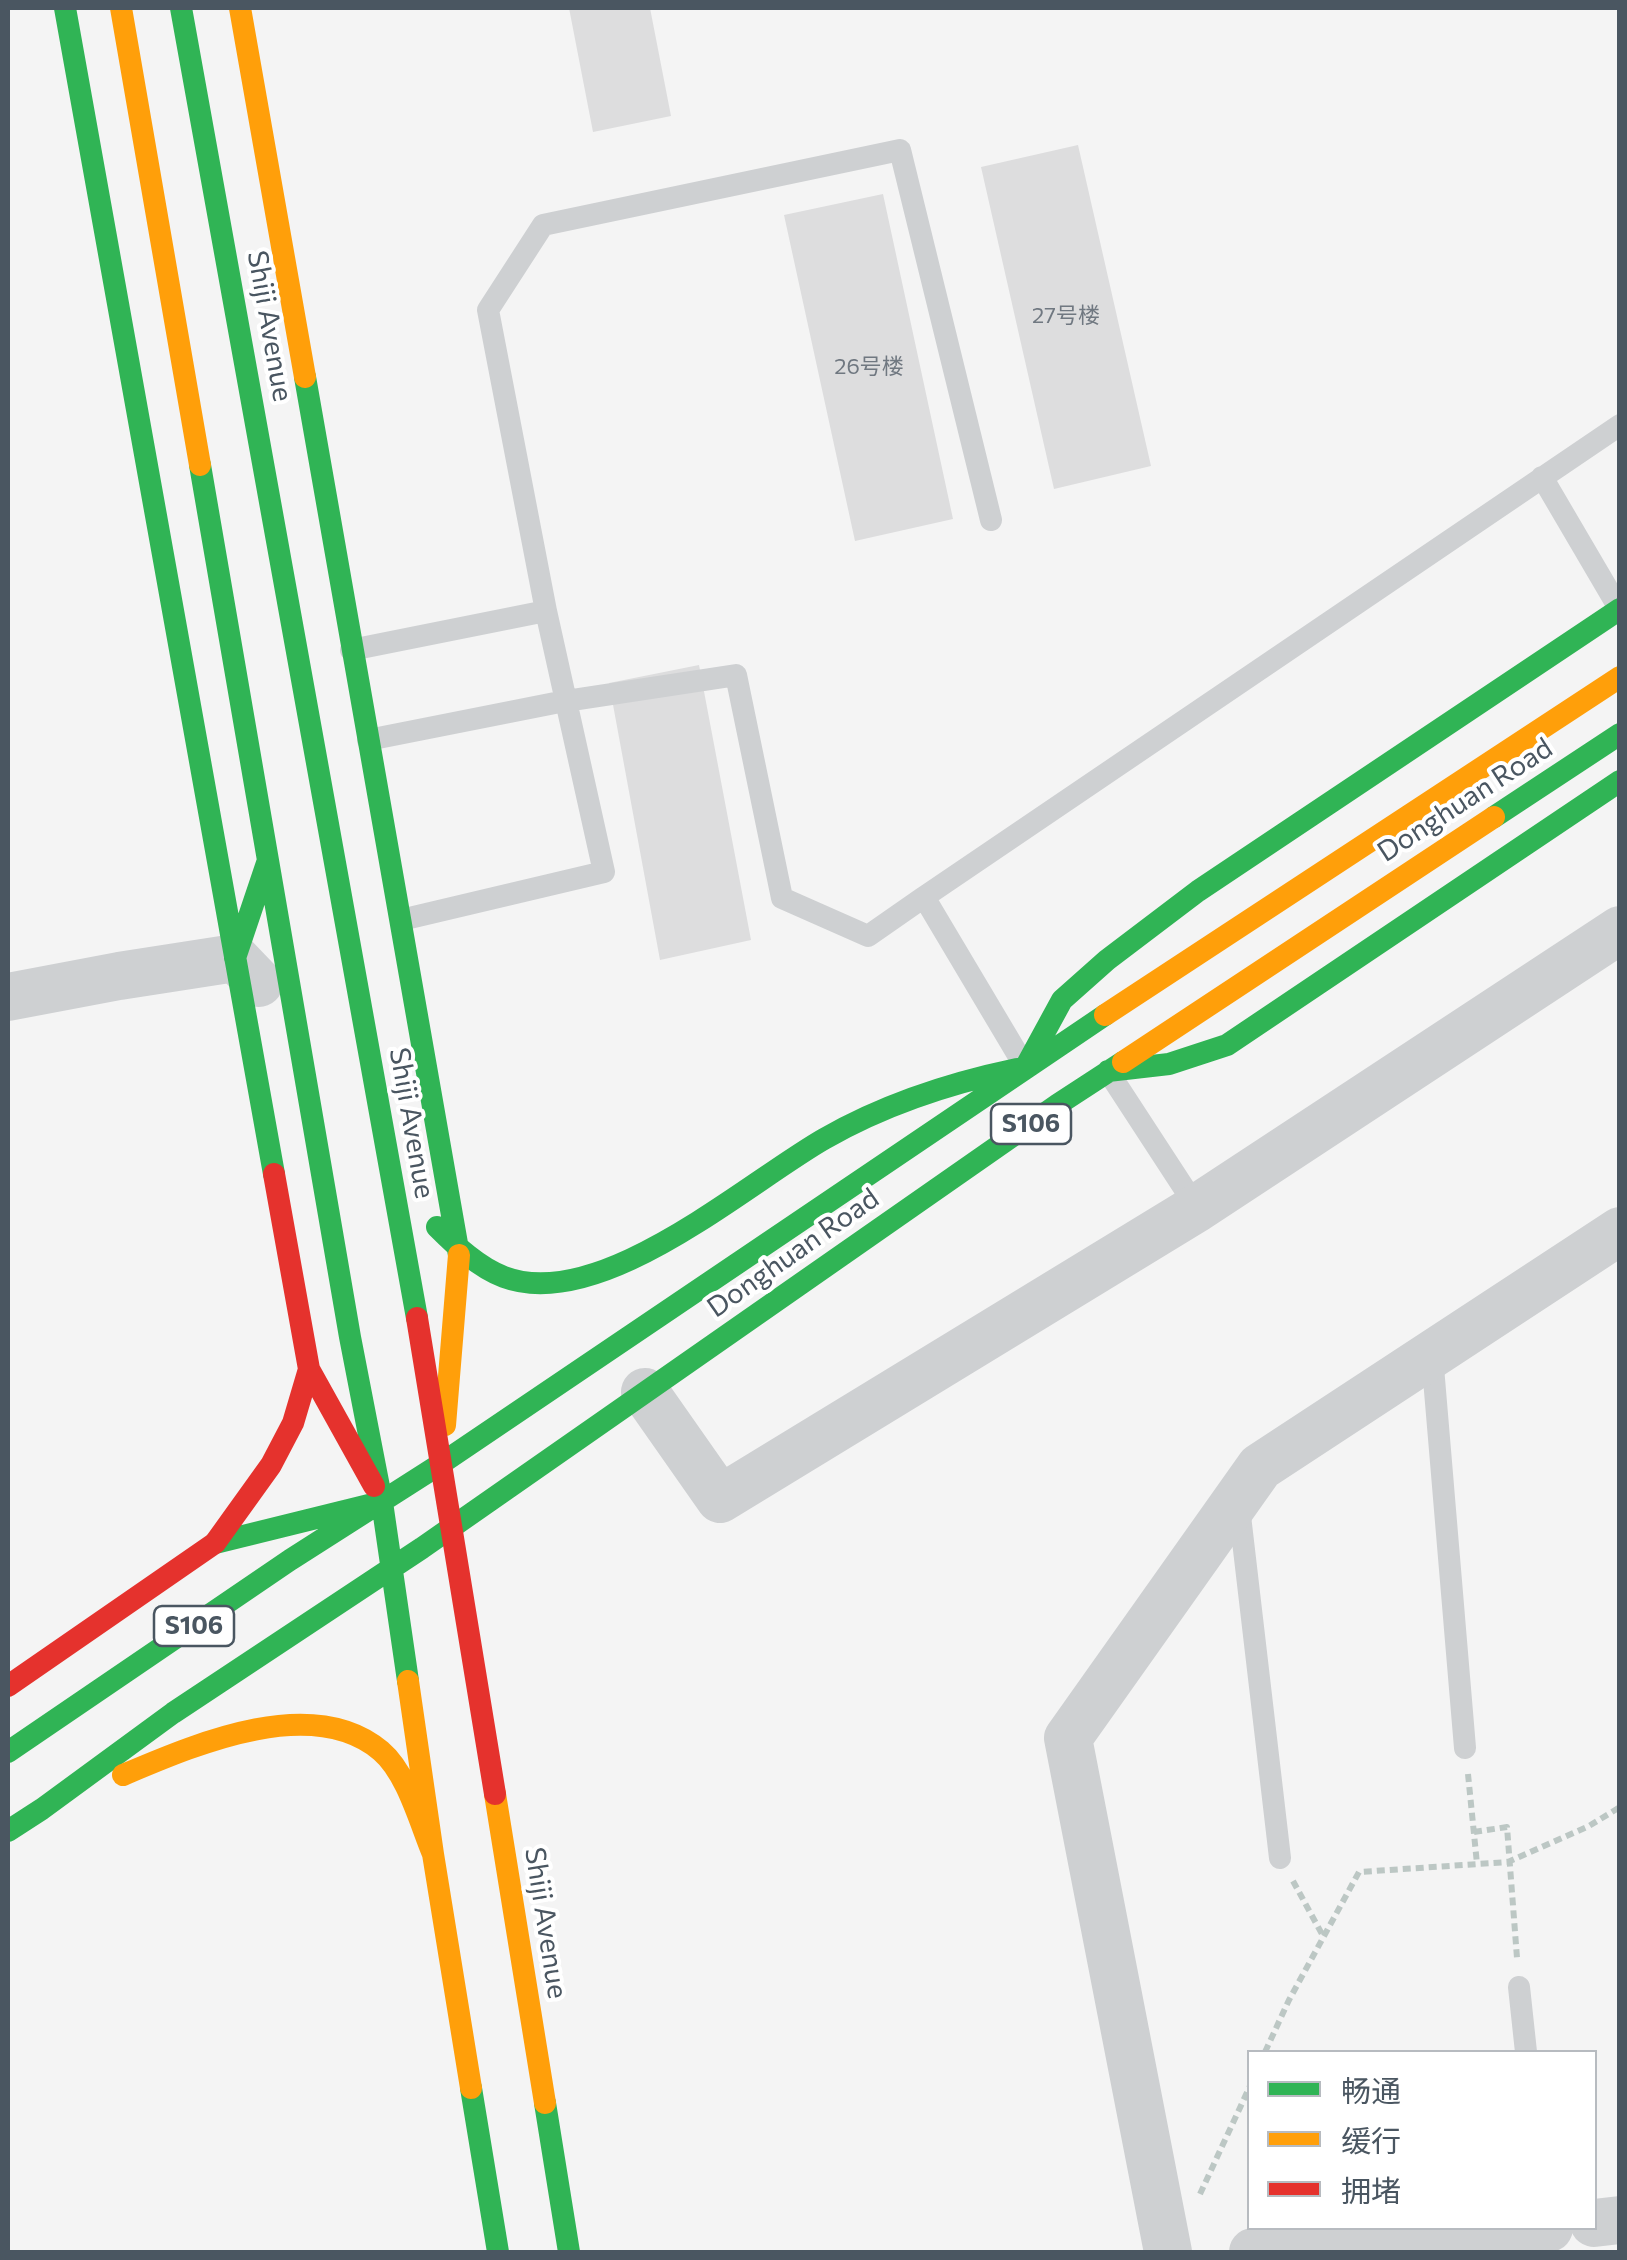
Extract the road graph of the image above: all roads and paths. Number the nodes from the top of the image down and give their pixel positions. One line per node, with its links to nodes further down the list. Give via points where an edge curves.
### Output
1 (65, 8): 20 (main road)
2 (121, 8): 16 (main road)
3 (182, 8): 10 (main road, Shiji Avenue)
4 (240, 8): 10 (main road)
5 (1620, 425): 6 (lane)
6 (1542, 477): 8 (lane); 17 (lane)
7 (991, 520): 9 (lane, via 900,150 543,225 488,310)
8 (1619, 610): 23 (main road, via 1198,891 1107,960 1062,1000)
9 (546, 611): 10 (lane); 12 (lane)
10 (327, 655): 14 (main road, Shiji Avenue); 14 (main road)
11 (1620, 676): 23 (main road, Donghuan Road / S106)
12 (565, 701): 14 (lane); 17 (lane, via 736,675 782,898 868,936); 18 (lane, via 604,872)
13 (1620, 734): 24 (main road, Donghuan Road / S106)
14 (342, 745): 18 (main road, Shiji Avenue); 18 (main road)
15 (1620, 780): 24 (main road, via 1227,1045 1158,1067)
16 (268, 860): 20 (main road); 22 (main road)
17 (924, 897): 23 (lane)
18 (375, 926): 25 (main road, Shiji Avenue); 28 (main road)
19 (1620, 930): 26 (street)
20 (235, 958): 21 (street); 22 (street); 30 (main road)
21 (8, 997)
22 (296, 1022): 34 (main road)
23 (1025, 1068): 28 (main road, via 870,1115 609,1270 561,1280 508,1279); 32 (main road, Donghuan Road / S106)
24 (1108, 1071): 26 (lane); 31 (main road, Donghuan Road / S106)
25 (382, 1128): 28 (main road, via 408,1186); 32 (main road, Shiji Avenue)
26 (1197, 1208): 31 (street, via 720,1499)
27 (1620, 1230): 29 (street)
28 (459, 1249): 32 (main road)
29 (1432, 1356): 33 (street, via 1260,1467); 39 (lane)
30 (309, 1368): 34 (main road); 36 (main road, via 278,1451)
31 (645, 1392): 35 (main road, Donghuan Road / S106)
32 (442, 1463): 34 (main road, Donghuan Road / S106); 35 (main road, Shiji Avenue)
33 (1238, 1499): 46 (lane); 59 (street, via 1068,1738)
34 (382, 1502): 36 (main road); 37 (main road); 40 (main road, Donghuan Road / S106)
35 (452, 1527): 37 (main road, Donghuan Road / S106); 58 (main road, Shiji Avenue)
36 (216, 1543): 38 (main road)
37 (391, 1568): 42 (main road, Donghuan Road / S106); 45 (main road)
38 (8, 1686)
39 (1465, 1748): 44 (path)
40 (8, 1752)
41 (1620, 1808): 47 (path)
42 (42, 1809): 43 (main road, Donghuan Road / S106); 45 (main road, via 202,1744 296,1725 332,1727 382,1752 404,1784)
43 (8, 1831)
44 (1474, 1832): 47 (path, via 1506,1827); 48 (path)
45 (433, 1854): 57 (main road)
46 (1280, 1858): 49 (path)
47 (1508, 1862): 48 (path); 50 (path)
48 (1478, 1864): 49 (path, via 1359,1872)
49 (1323, 1936): 51 (path)
50 (1519, 1987): 52 (lane)
51 (1265, 2050)
52 (1526, 2050)
53 (1247, 2092): 54 (path)
54 (1196, 2202)
55 (1530, 2230): 56 (street)
56 (1421, 2244): 60 (street)
57 (498, 2252)
58 (568, 2252)
59 (1168, 2252)
60 (1253, 2252)

